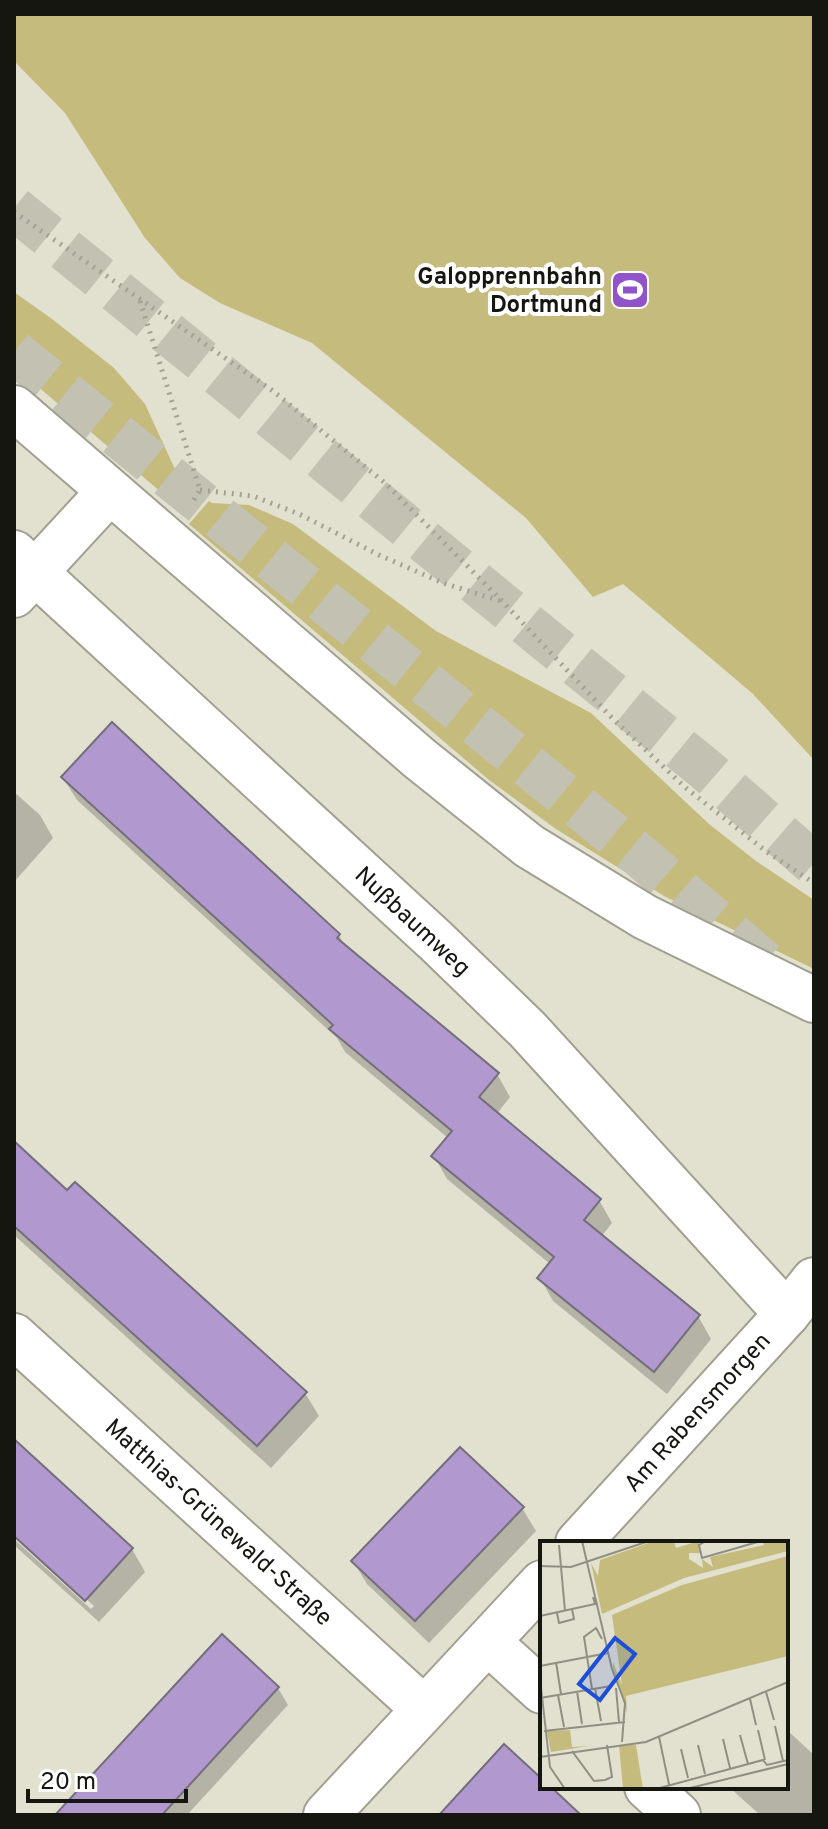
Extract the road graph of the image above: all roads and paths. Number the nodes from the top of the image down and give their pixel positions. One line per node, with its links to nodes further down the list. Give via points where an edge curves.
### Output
1 (14, 212): 2 (path)
2 (140, 300): 4 (path); 8 (path, via 273,391 385,483)
3 (14, 408): 5 (street)
4 (200, 490): 6 (path); 8 (path, via 253,496 443,583)
5 (109, 492): 6 (street); 7 (street)
6 (161, 536): 10 (street, via 529,846 645,917)
7 (21, 573): 12 (street, Nußbaumweg, via 436,941 527,1029)
8 (503, 602): 9 (path, via 686,788)
9 (814, 883)
10 (814, 1000)
11 (814, 1280): 12 (street, Am Rabensmorgen)
12 (787, 1314): 14 (street, Am Rabensmorgen)
13 (14, 1336): 18 (street, Matthias-Grünewald-Straße)
14 (580, 1541)
15 (540, 1585): 16 (street)
16 (488, 1642): 17 (street); 18 (street)
17 (540, 1689)
18 (424, 1709): 20 (street)
19 (649, 1789): 21 (street)
20 (326, 1815)
21 (678, 1815)

